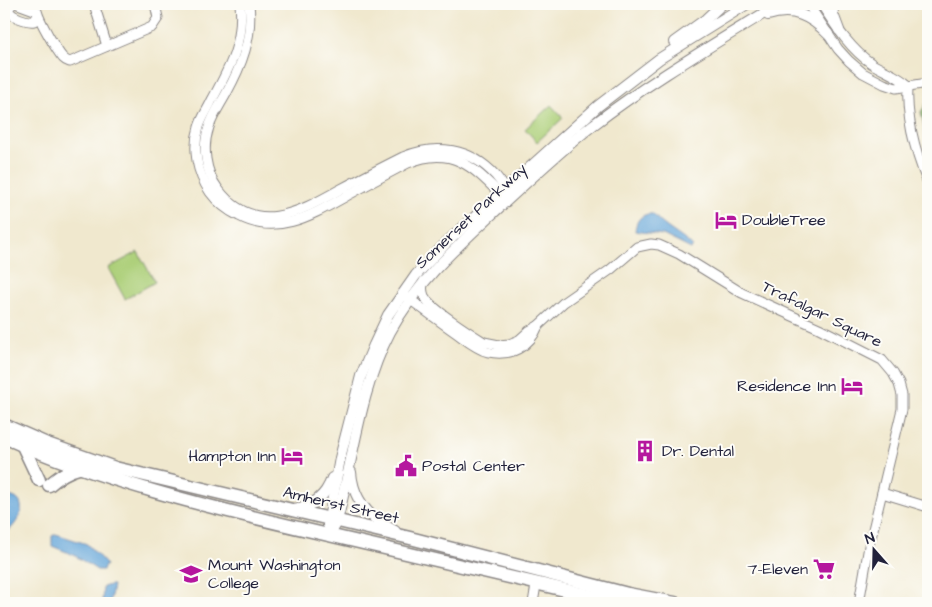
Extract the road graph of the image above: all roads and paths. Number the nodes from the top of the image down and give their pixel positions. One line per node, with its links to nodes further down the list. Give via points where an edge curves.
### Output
1 (12, 4): 13 (street, via 8,10 12,15 30,21)
2 (18, 4): 13 (street, via 35,10)
3 (94, 4): 17 (street)
4 (155, 4): 17 (street, via 158,18 152,28)
5 (240, 4): 22 (street, via 241,32 236,54 202,120 196,142 200,171 224,208 253,222 289,223 318,212 408,163 437,157 452,158 472,167)
6 (249, 4): 22 (street, via 250,32 240,69 215,114 205,142 213,182 235,206 262,216 284,216 314,204 403,156 433,149 450,149 481,162 493,173)
7 (722, 4): 18 (main road)
8 (747, 4): 18 (main road, Somerset Parkway)
9 (779, 4): 14 (main road, Somerset Parkway)
10 (808, 4): 16 (street)
11 (822, 4): 15 (street)
12 (832, 4): 15 (main road)
13 (37, 17): 17 (street, via 66,61 75,62)
14 (747, 24): 16 (main road, via 774,13 792,12 811,20); 22 (main road, Somerset Parkway, via 663,75)
15 (839, 30): 20 (street, via 866,60)
16 (828, 34): 20 (street, via 849,62 868,76 892,87)
17 (107, 46)
18 (635, 76): 22 (main road, Somerset Parkway, via 598,106)
19 (928, 83): 20 (street)
20 (908, 85): 21 (street, via 912,130)
21 (928, 183)
22 (504, 195): 23 (main road, Somerset Parkway); 24 (main road, Somerset Parkway, via 431,258)
23 (424, 280): 24 (main road, Somerset Parkway); 25 (street, Trafalgar Square, via 422,290 429,302 488,344 509,344)
24 (406, 297): 25 (street, Trafalgar Square, via 473,345 488,352 506,353 523,346 534,336); 29 (main road, Somerset Parkway, via 385,320 367,360); 30 (main road, Somerset Parkway, via 377,362)
25 (538, 326): 32 (street, Trafalgar Square, via 556,308 637,247 651,244 672,250 742,293 864,349 886,364 899,384 902,402 900,423)
26 (4, 425): 34 (highway, Amherst Street, via 115,468)
27 (4, 437): 28 (highway, Amherst Street)
28 (23, 446): 31 (highway, Amherst Street); 31 (highway, via 44,483)
29 (340, 458): 34 (main road, via 324,494 310,505); 35 (main road, Somerset Parkway)
30 (351, 460): 35 (main road, Somerset Parkway); 37 (main road, via 353,486 365,509 380,523)
31 (79, 468): 36 (highway, Amherst Street, via 183,500)
32 (882, 494): 33 (street); 42 (street, Trafalgar Square)
33 (928, 507)
34 (290, 509): 35 (highway, Amherst Street)
35 (333, 519): 36 (main road, Somerset Parkway); 37 (highway, Amherst Street)
36 (329, 536): 38 (highway, Amherst Street)
37 (410, 538): 41 (highway, Amherst Street)
38 (536, 585): 39 (street); 40 (highway, Amherst Street)
39 (532, 603)
40 (621, 603)
41 (675, 603)
42 (859, 603)

